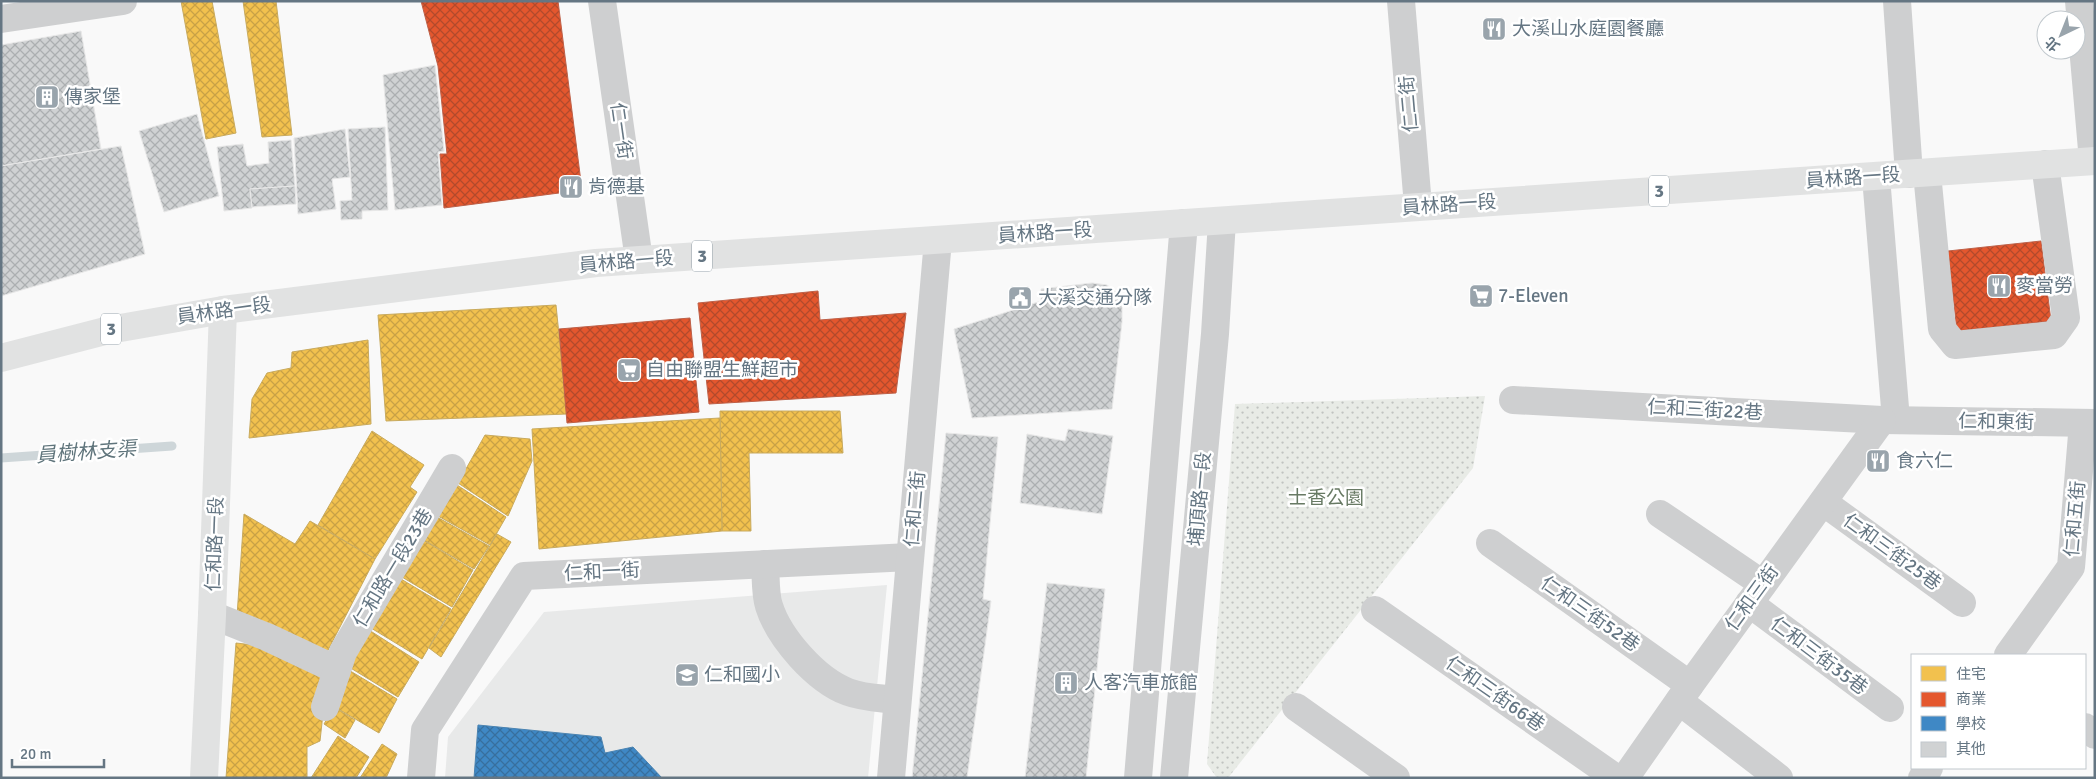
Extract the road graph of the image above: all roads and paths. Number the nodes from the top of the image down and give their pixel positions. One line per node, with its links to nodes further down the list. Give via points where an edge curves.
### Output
1 (123, 1): 6 (street)
2 (602, 1): 16 (street, 仁一街)
3 (1401, 1): 12 (street, 仁二街)
4 (1897, 1): 10 (street)
5 (2079, 1): 8 (street)
6 (33, 8): 7 (street)
7 (1, 19)
8 (2094, 161): 9 (main road, 員林路一段 / 3)
9 (2045, 164): 10 (main road, 員林路一段 / 3); 10 (street, via 2066,318 2054,334 1954,345 1942,329)
10 (1918, 173): 11 (main road, 員林路一段 / 3)
11 (1876, 177): 12 (main road, 員林路一段 / 3); 20 (street)
12 (1418, 206): 13 (main road, 員林路一段 / 3)
13 (1222, 221): 14 (main road, 員林路一段 / 3); 43 (street, 埔頂路一段, via 1215,334)
14 (1184, 223): 15 (main road, 員林路一段 / 3); 42 (street, 埔頂路一段)
15 (938, 240): 16 (main road, 員林路一段 / 3); 26 (street, 仁和二街)
16 (640, 260): 17 (main road, 員林路一段 / 3)
17 (223, 310): 18 (main road, 員林路一段 / 3, via 109,330); 31 (main road, 仁和路一段)
18 (1, 358)
19 (1513, 400): 20 (street, 仁和三街22巷)
20 (1889, 420): 21 (street, 仁和東街); 23 (street, 仁和三街)
21 (2089, 423): 32 (street, 仁和五街, via 2071,567)
22 (452, 468): 33 (street, 仁和路一段23巷, via 343,652)
23 (1822, 502): 28 (street, 仁和三街); 29 (street, 仁和三街25巷)
24 (1660, 514): 28 (street, 仁和三街35巷)
25 (1490, 543): 34 (street, 仁和三街52巷)
26 (910, 557): 27 (street, 仁和一街); 35 (street, 仁和二街)
27 (765, 564): 35 (street, via 768,605 782,634 800,656 822,676 846,691 869,698); 40 (street, 仁和一街, via 524,576 425,730)
28 (1756, 594): 34 (street, 仁和三街); 38 (street, 仁和三街35巷)
29 (1962, 603)
30 (1374, 610): 45 (street, 仁和三街66巷)
31 (212, 616): 33 (street, via 267,637); 39 (main road, 仁和路一段)
32 (2009, 654)
33 (337, 670): 36 (street, 仁和路一段23巷)
34 (1684, 693): 46 (street, 仁和三街); 47 (street, 仁和三街52巷)
35 (897, 700): 41 (street, 仁和二街)
36 (324, 707)
37 (1296, 707): 44 (street)
38 (1890, 708)
39 (204, 778)
40 (421, 778)
41 (890, 778)
42 (1138, 778)
43 (1174, 778)
44 (1396, 778)
45 (1616, 778)
46 (1625, 778)
47 (1779, 778)

